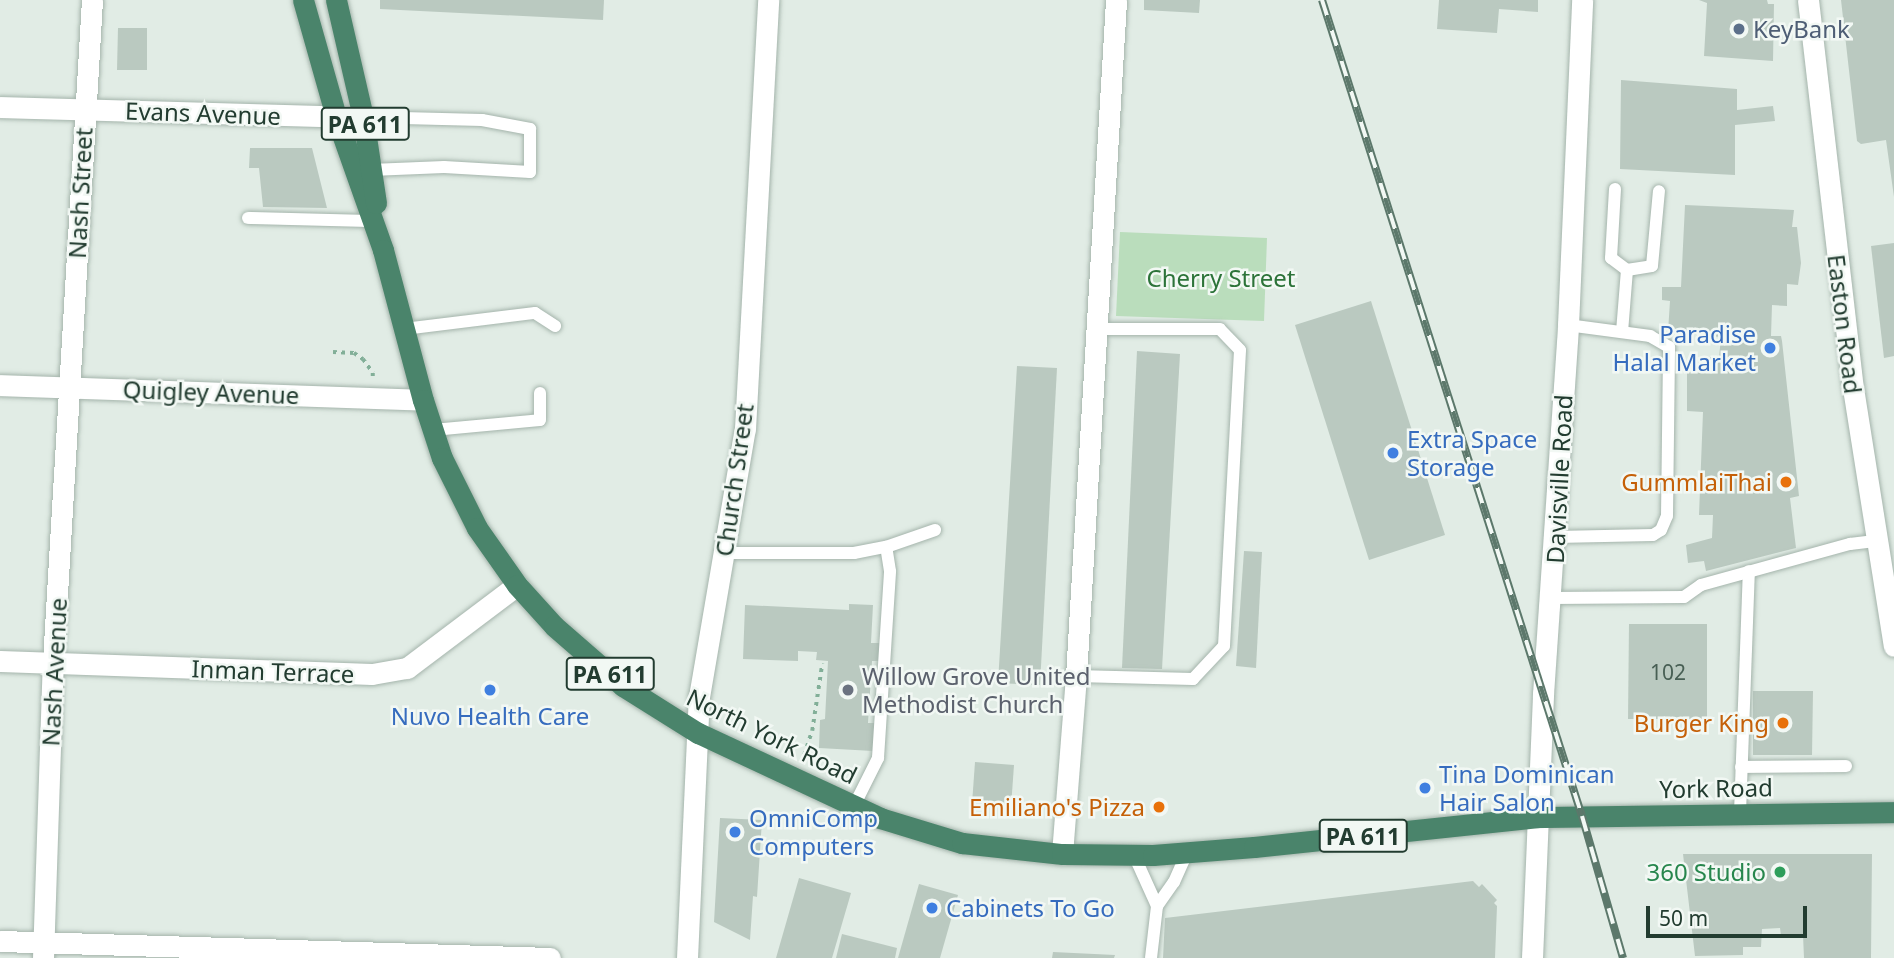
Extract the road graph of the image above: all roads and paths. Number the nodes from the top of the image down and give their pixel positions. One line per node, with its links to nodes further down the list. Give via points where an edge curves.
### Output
1 (92, 0): 9 (street, Nash Street)
2 (303, 0): 10 (highway, PA 611)
3 (336, 0): 11 (highway, PA 611)
4 (768, 0): 35 (street, Church Street, via 745,429)
5 (1116, 0): 21 (street)
6 (1582, 0): 19 (street, Davisville Road)
7 (1808, 0): 33 (street, Easton Road)
8 (0, 107): 9 (street, Evans Avenue)
9 (84, 109): 10 (street, Evans Avenue); 27 (street, Nash Street)
10 (336, 117): 11 (street, Evans Avenue); 16 (highway, PA 611)
11 (363, 117): 12 (highway, PA 611); 12 (lane, via 482,120 530,129 530,172 444,167)
12 (371, 170): 17 (highway, PA 611)
13 (1615, 189): 18 (lane, via 1611,258)
14 (1659, 191): 18 (lane, via 1652,266)
15 (248, 218): 16 (lane)
16 (373, 221): 17 (highway, PA 611)
17 (383, 250): 22 (highway, North York Road / PA 611)
18 (1627, 271): 23 (lane)
19 (1568, 325): 23 (lane); 32 (street, Davisville Road)
20 (555, 326): 22 (lane, via 535,313)
21 (1095, 328): 43 (street); 43 (lane, via 1220,329 1240,350 1224,646 1193,679)
22 (404, 329): 29 (highway, North York Road / PA 611)
23 (1622, 332): 32 (lane, via 1650,336 1669,347 1665,524 1653,535)
24 (332, 352): 25 (path, via 354,353 363,359 373,373)
25 (373, 382)
26 (0, 385): 27 (street, Quigley Avenue)
27 (70, 387): 29 (street, Quigley Avenue); 41 (street, Nash Avenue)
28 (540, 393): 30 (lane, via 540,421)
29 (423, 400): 30 (highway, North York Road / PA 611)
30 (433, 430): 37 (highway, North York Road / PA 611, via 477,528)
31 (935, 530): 34 (lane)
32 (1556, 537): 38 (street, Davisville Road)
33 (1875, 541): 36 (lane); 39 (street, Easton Road)
34 (886, 547): 35 (lane, via 854,553); 48 (lane, via 890,571 877,758)
35 (724, 553): 44 (street, Church Street, via 699,696)
36 (1749, 571): 38 (lane, via 1701,584 1684,597); 47 (lane)
37 (517, 585): 41 (street, Inman Terrace, via 407,668 372,674); 44 (highway, North York Road / PA 611, via 554,626 623,686)
38 (1552, 598): 51 (street, Davisville Road)
39 (1894, 646)
40 (0, 660): 41 (street, Inman Terrace)
41 (53, 662): 57 (street, Nash Avenue)
42 (822, 664): 45 (path, via 813,731)
43 (1076, 676): 53 (street)
44 (698, 733): 48 (highway, North York Road / PA 611); 59 (street, Church Street)
45 (804, 755)
46 (1846, 766): 47 (lane)
47 (1741, 767): 50 (lane)
48 (854, 806): 53 (highway, North York Road / PA 611, via 962,843)
49 (1894, 812): 50 (highway, York Road / PA 611)
50 (1740, 813): 51 (highway, York Road / PA 611)
51 (1538, 817): 52 (highway, North York Road / PA 611); 61 (street, Davisville Road)
52 (1187, 852): 54 (highway, North York Road / PA 611); 55 (lane)
53 (1062, 854): 54 (highway, North York Road / PA 611)
54 (1124, 855): 55 (lane)
55 (1157, 906): 60 (lane)
56 (0, 941): 57 (street)
57 (43, 950): 58 (street)
58 (550, 958)
59 (687, 958)
60 (1151, 958)
61 (1532, 958)

